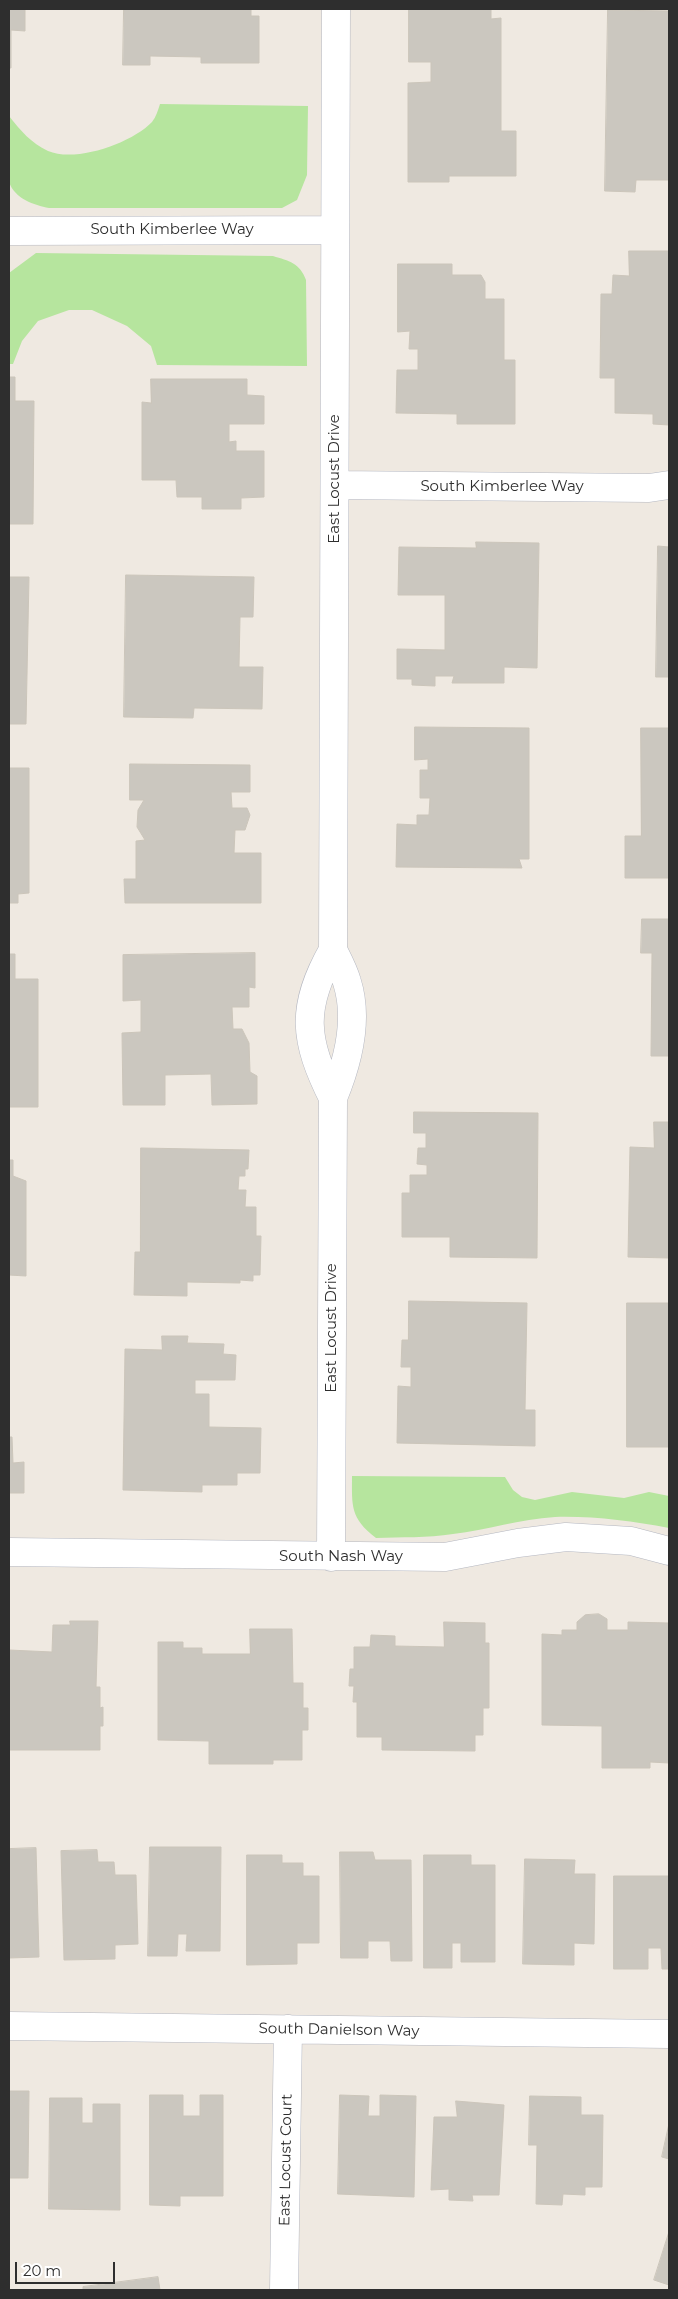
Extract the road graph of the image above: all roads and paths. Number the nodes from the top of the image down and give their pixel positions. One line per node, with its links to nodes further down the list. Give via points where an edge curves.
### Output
1 (336, 9): 2 (street, East Locust Drive)
2 (335, 230): 3 (street, South Kimberlee Way); 4 (street, East Locust Drive)
3 (9, 231)
4 (335, 485): 5 (street, South Kimberlee Way, via 649,488); 6 (street, East Locust Drive)
5 (669, 485)
6 (333, 950): 7 (street, East Locust Drive, via 347,981 352,1005 346,1067); 7 (street, East Locust Drive, via 318,976 311,999 310,1025 318,1068)
7 (333, 1098): 10 (street, East Locust Drive)
8 (669, 1551): 10 (street, South Nash Way, via 631,1541 566,1537 518,1542 445,1557)
9 (9, 1552): 10 (street, South Nash Way)
10 (332, 1558)
11 (9, 2026): 12 (street, South Danielson Way)
12 (288, 2029): 13 (street, South Danielson Way); 14 (street, East Locust Court)
13 (669, 2034)
14 (284, 2290)

